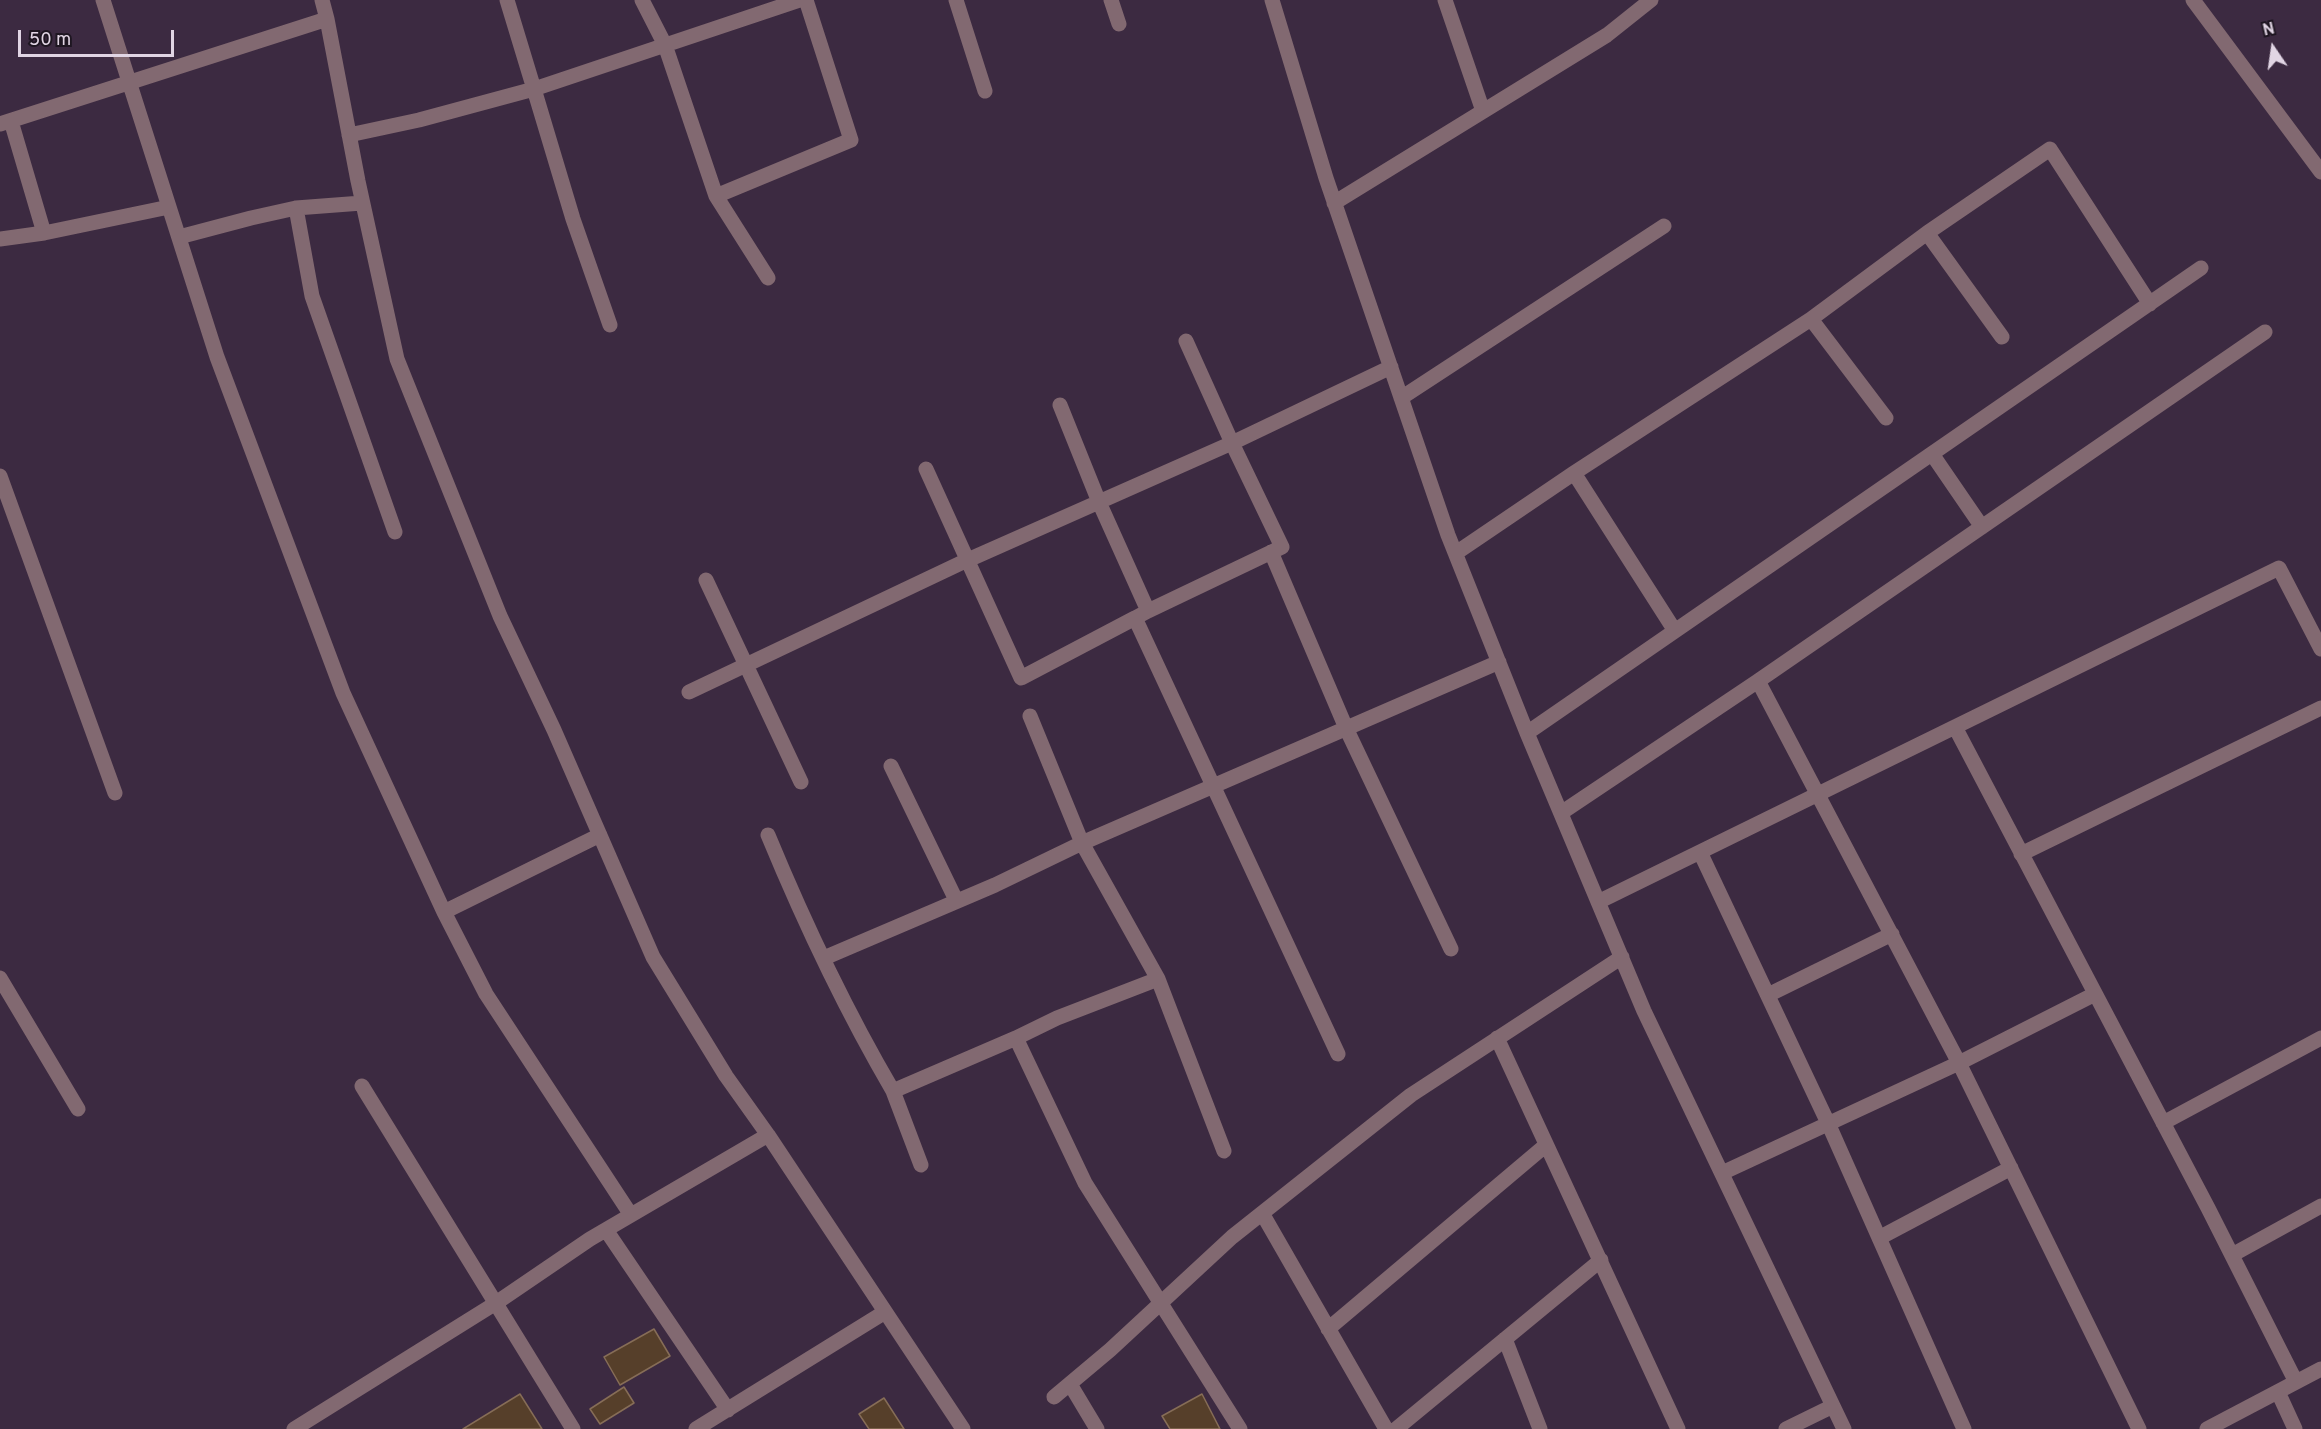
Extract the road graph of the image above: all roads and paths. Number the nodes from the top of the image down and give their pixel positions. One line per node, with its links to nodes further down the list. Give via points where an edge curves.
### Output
1 (103, 0): 16 (street)
2 (322, 0): 13 (street)
3 (507, 0): 17 (street)
4 (642, 0): 15 (street)
5 (800, 0): 15 (street)
6 (806, 0): 23 (street, via 851,140)
7 (956, 0): 18 (street)
8 (1111, 0): 14 (street)
9 (1272, 0): 24 (street)
10 (1445, 0): 19 (street)
11 (1651, 0): 19 (street, via 1607,35)
12 (2193, 0): 22 (street)
13 (327, 20): 16 (street); 21 (street)
14 (1119, 24)
15 (665, 45): 17 (street); 23 (street)
16 (129, 82): 20 (street); 26 (street)
17 (534, 89): 21 (street); 37 (street)
18 (985, 91)
19 (1483, 111): 24 (street)
20 (6, 122): 29 (street)
21 (349, 135): 25 (street)
22 (2321, 172)
23 (716, 196): 34 (street)
24 (1335, 202): 41 (street)
25 (363, 203): 27 (street); 75 (street, via 398,359 500,616)
26 (169, 207): 29 (street); 31 (street)
27 (296, 208): 31 (street); 52 (street, via 312,296)
28 (1664, 226): 42 (street)
29 (44, 233): 32 (street)
30 (1927, 233): 35 (street, via 2050,149); 36 (street); 39 (street)
31 (179, 237): 82 (street, via 218,357 343,693)
32 (0, 239)
33 (2201, 268): 35 (street)
34 (768, 278)
35 (2150, 304): 46 (street)
36 (1810, 319): 44 (street); 48 (street)
37 (610, 325)
38 (2265, 332): 51 (street)
39 (2002, 338)
40 (1186, 341): 45 (street)
41 (1391, 367): 42 (street); 45 (street)
42 (1401, 398): 54 (street)
43 (1060, 405): 50 (street)
44 (1886, 418)
45 (1233, 443): 50 (street); 53 (street, via 1282,547)
46 (1932, 454): 51 (street); 58 (street)
47 (926, 470): 55 (street)
48 (1574, 473): 54 (street); 58 (street)
49 (0, 476): 72 (street)
50 (1099, 502): 55 (street); 57 (street)
51 (1982, 527): 62 (street)
52 (395, 532)
53 (1272, 552): 57 (street); 67 (street)
54 (1456, 553): 60 (street)
55 (968, 560): 57 (street, via 1021,678); 61 (street)
56 (706, 580): 61 (street)
57 (1142, 615): 71 (street)
58 (1675, 631): 68 (street)
59 (2321, 650): 66 (street, via 2279,568)
60 (1499, 662): 67 (street); 68 (street)
61 (745, 665): 63 (street); 70 (street)
62 (1758, 681): 73 (street); 74 (street)
63 (689, 692)
64 (2321, 708): 79 (street)
65 (1030, 716): 77 (street)
66 (1955, 727): 73 (street); 79 (street)
67 (1346, 728): 71 (street); 84 (street)
68 (1527, 733): 74 (street)
69 (891, 766): 80 (street)
70 (801, 782)
71 (1213, 786): 77 (street); 94 (street)
72 (115, 793)
73 (1819, 794): 78 (street); 83 (street)
74 (1561, 813): 81 (street)
75 (600, 835): 82 (street); 101 (street, via 653,957 726,1076)
76 (768, 835): 86 (street)
77 (1082, 843): 80 (street); 88 (street)
78 (1700, 852): 81 (street); 90 (street)
79 (2021, 854): 89 (street)
80 (956, 900): 86 (street)
81 (1598, 902): 85 (street)
82 (444, 912): 109 (street, via 486,994)
83 (1892, 934): 90 (street); 95 (street)
84 (1451, 949)
85 (1622, 957): 92 (street); 106 (street)
86 (824, 958): 97 (street, via 858,1032)
87 (0, 978): 98 (street)
88 (1158, 980): 91 (street, via 1057,1018); 103 (street)
89 (2095, 994): 95 (street); 99 (street)
90 (1768, 995): 100 (street)
91 (1016, 1038): 97 (street); 115 (street, via 1085,1183)
92 (1497, 1038): 102 (street); 108 (street, via 1411,1095)
93 (2321, 1038): 99 (street)
94 (1338, 1054)
95 (1959, 1063): 100 (street); 105 (street)
96 (362, 1086): 114 (street)
97 (893, 1091): 104 (street)
98 (78, 1109)
99 (2163, 1123): 112 (street)
100 (1828, 1124): 106 (street); 111 (street)
101 (768, 1135): 109 (street); 116 (street)
102 (1546, 1145): 113 (street); 117 (street)
103 (1224, 1151)
104 (921, 1165)
105 (2011, 1168): 111 (street); 139 (street)
106 (1722, 1173): 124 (street)
107 (2321, 1206): 112 (street)
108 (1262, 1213): 115 (street); 117 (street)
109 (630, 1215): 110 (street)
110 (606, 1230): 114 (street); 125 (street)
111 (1879, 1238): 138 (street)
112 (2232, 1255): 120 (street)
113 (1601, 1260): 118 (street); 135 (street)
114 (496, 1303): 126 (street); 127 (street)
115 (1160, 1304): 121 (street); 131 (street)
116 (885, 1312): 125 (street); 129 (street)
117 (1328, 1329): 132 (street)
118 (1505, 1339): 133 (street); 134 (street)
119 (2321, 1369): 120 (street)
120 (2296, 1382): 122 (street)
121 (1070, 1384): 123 (street); 130 (street)
122 (2278, 1392): 140 (street); 141 (street)
123 (1054, 1396)
124 (1833, 1406): 136 (street); 137 (street)
125 (728, 1410): 128 (street)
126 (294, 1429)
127 (573, 1429)
128 (696, 1429)
129 (963, 1429)
130 (1097, 1429)
131 (1240, 1429)
132 (1386, 1429)
133 (1396, 1429)
134 (1540, 1429)
135 (1678, 1429)
136 (1786, 1429)
137 (1844, 1429)
138 (1964, 1429)
139 (2139, 1429)
140 (2207, 1429)
141 (2295, 1429)

